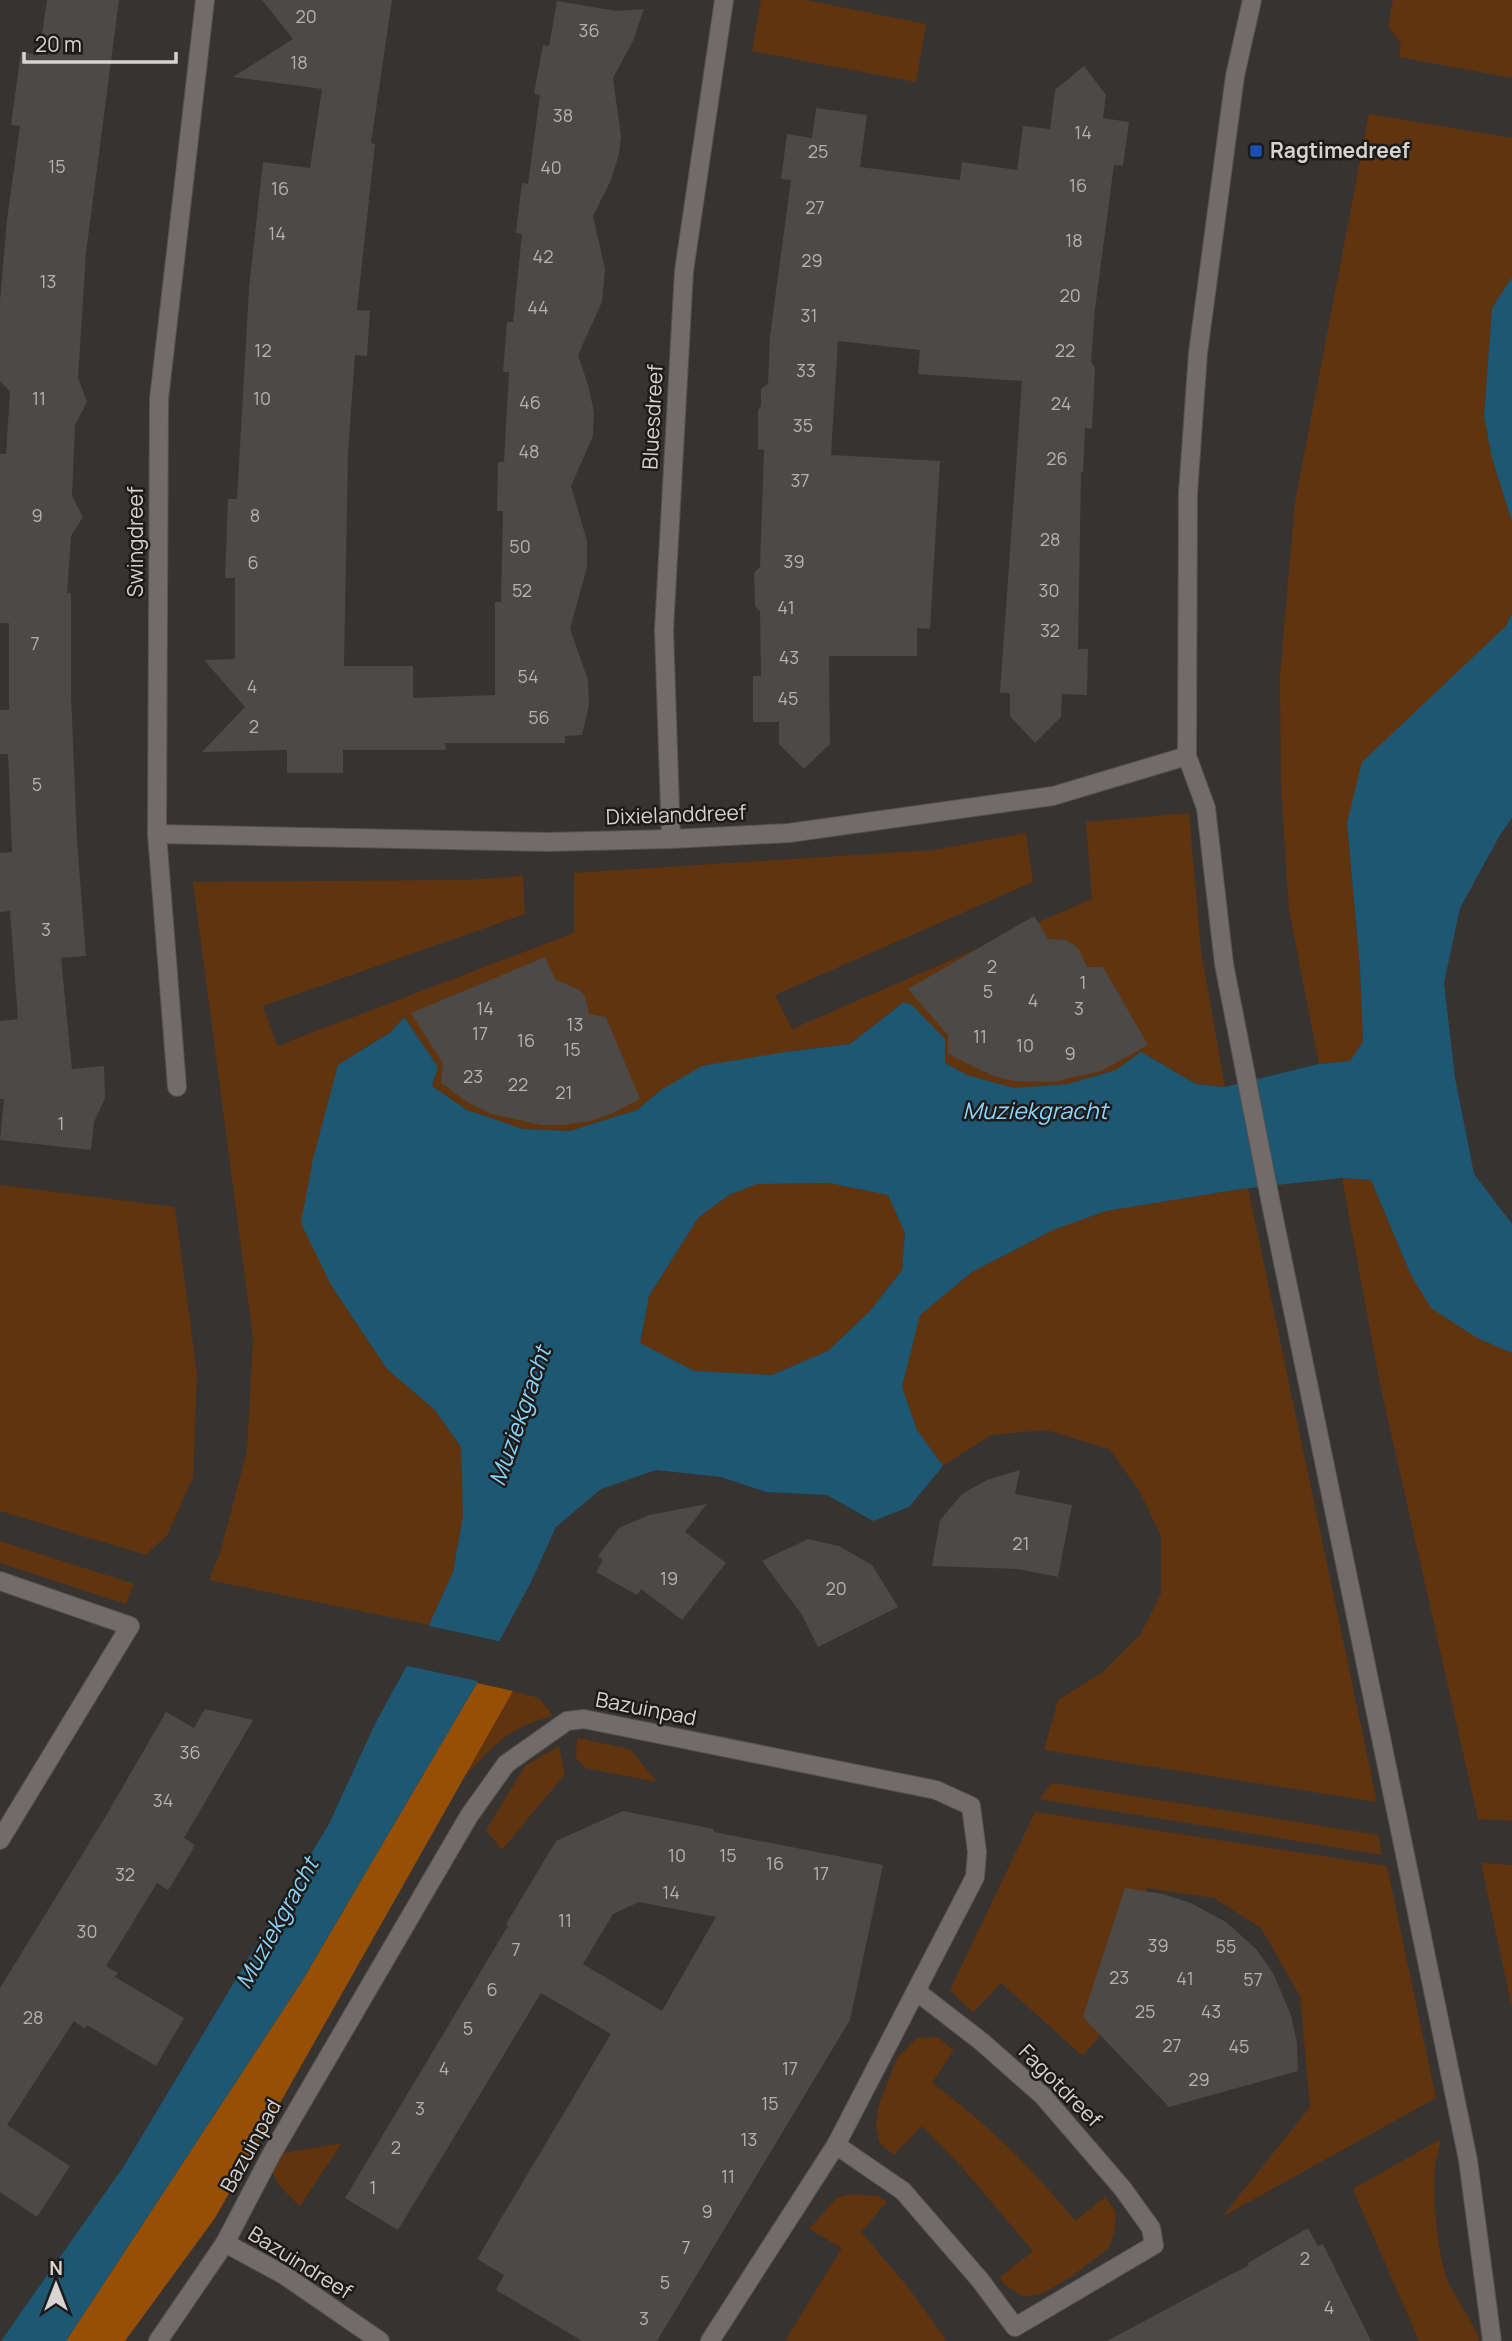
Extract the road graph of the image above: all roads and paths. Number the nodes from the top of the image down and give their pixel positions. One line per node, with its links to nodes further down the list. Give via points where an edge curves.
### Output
1 (205, 0): 5 (street, Swingdreef, via 159,399)
2 (724, 0): 6 (street, Bluesdreef, via 684,271 664,631)
3 (1252, 0): 4 (street, via 1235,76 1198,353 1188,494)
4 (1187, 756): 6 (street, Dixielanddreef, via 1054,796 789,833); 17 (street, via 1206,808 1224,964 1468,2161)
5 (157, 834): 6 (street, Dixielanddreef, via 548,842); 7 (street, Swingdreef)
6 (671, 839)
7 (177, 1087)
8 (0, 1581): 9 (street, via 130,1626)
9 (0, 1840)
10 (916, 1991): 11 (street); 12 (street, Bazuinpad, via 975,1877 971,1806 936,1790 584,1719 567,1721 506,1764 469,1816 278,2143); 13 (street, Fagotdreef, via 1043,2096 1151,2228 1154,2245)
11 (836, 2145): 13 (street, Fagotdreef, via 903,2191 980,2280); 16 (street)
12 (225, 2243): 14 (street, Bazuindreef); 15 (street, Bazuindreef, via 284,2275)
13 (1019, 2334)
14 (158, 2341)
15 (380, 2341)
16 (710, 2341)
17 (1492, 2341)

